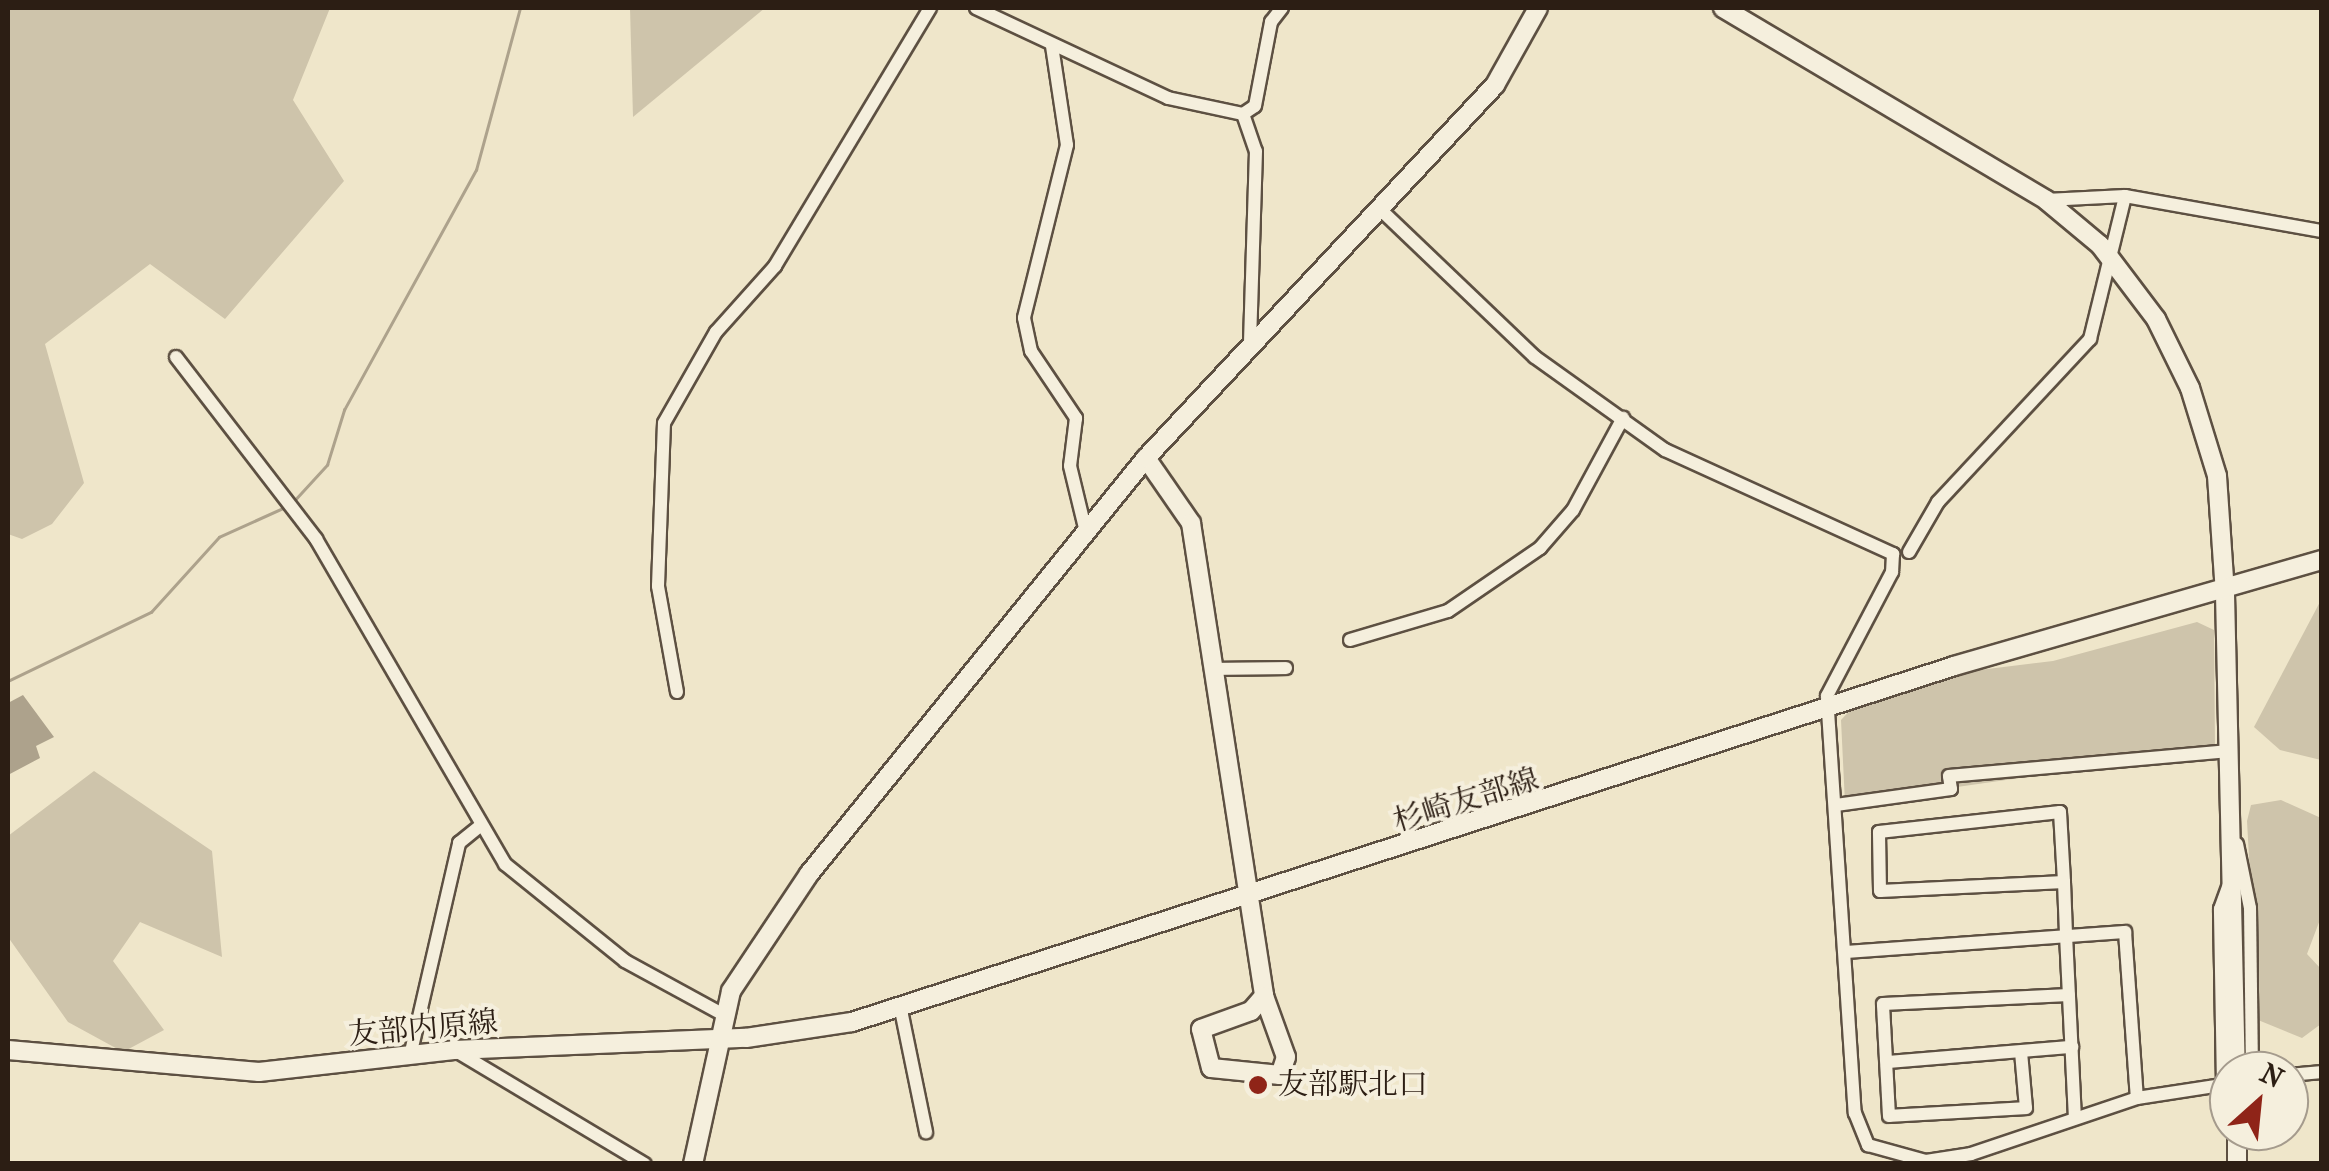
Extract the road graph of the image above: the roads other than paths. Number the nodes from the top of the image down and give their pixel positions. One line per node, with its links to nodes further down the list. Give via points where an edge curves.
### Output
1 (930, 8): 24 (street, via 775,266 716,332 664,423 658,586)
2 (976, 8): 6 (street)
3 (1282, 8): 7 (street, via 1270,22 1255,106)
4 (1538, 8): 10 (main road, via 1494,85)
5 (1723, 8): 9 (main road)
6 (1052, 46): 7 (street, via 1168,98); 17 (street, via 1067,145 1024,318 1031,351 1076,418 1070,466)
7 (1243, 114): 13 (street, via 1256,152)
8 (2125, 196): 9 (street); 11 (street); 12 (street)
9 (2046, 200): 12 (main road)
10 (1382, 210): 13 (main road); 15 (street, via 1536,357)
11 (2322, 231)
12 (2112, 260): 18 (street, via 2090,339 1938,502); 20 (main road, via 2156,319 2190,388 2217,476)
13 (1250, 340): 16 (main road)
14 (176, 357): 29 (street, via 316,540 426,717)
15 (1623, 418): 21 (street, via 1572,510 1540,548 1448,611); 25 (street, via 1665,450 1893,554 1892,572 1830,684)
16 (1146, 458): 17 (main road); 23 (main road, via 1191,523)
17 (1086, 532): 39 (main road, via 809,874 735,981)
18 (1909, 552)
19 (2322, 560): 20 (main road, 杉崎友部線)
20 (2225, 594): 25 (main road, 杉崎友部線); 26 (main road)
21 (1350, 640)
22 (1286, 668): 23 (street)
23 (1214, 669): 32 (main road)
24 (677, 692)
25 (1828, 708): 27 (street); 32 (main road, 杉崎友部線)
26 (2229, 751): 27 (street, via 1949,776 1952,789); 28 (main road)
27 (1836, 805): 34 (street)
28 (2231, 812): 30 (main road); 47 (street, via 2250,908)
29 (479, 827): 39 (street, via 505,864 625,961); 49 (street, via 460,844)
30 (2233, 875): 45 (street, via 2220,908); 46 (main road)
31 (2064, 882): 31 (street, via 2060,812 1879,832 1880,891); 33 (street)
32 (1248, 898): 36 (main road); 37 (main road, 杉崎友部線)
33 (2066, 935): 34 (street); 35 (street); 52 (street, via 2125,932)
34 (1845, 952): 53 (street, via 1855,1112 1868,1145 1926,1161)
35 (2069, 995): 42 (street); 50 (street, via 1883,1004)
36 (1264, 996): 38 (main road); 40 (main road)
37 (901, 1010): 41 (main road, 杉崎友部線); 54 (street)
38 (1250, 1011): 40 (street); 40 (main road, via 1202,1029 1217,1072 1280,1075 1286,1056)
39 (724, 1016): 41 (main road)
40 (1274, 1016)
41 (719, 1040): 44 (main road, 友部内原線); 56 (main road)
42 (2072, 1048): 48 (street); 53 (street)
43 (8, 1050): 49 (main road, 友部内原線, via 205,1072)
44 (454, 1050): 49 (main road, 友部内原線); 55 (street)
45 (2227, 1051)
46 (2230, 1051)
47 (2252, 1051)
48 (2021, 1052): 50 (street); 50 (street, via 2026,1108 1889,1116)
49 (410, 1056)
50 (1888, 1062)
51 (2209, 1084): 52 (street)
52 (2137, 1098): 53 (street)
53 (2075, 1116)
54 (926, 1132)
55 (645, 1164)
56 (692, 1164)

